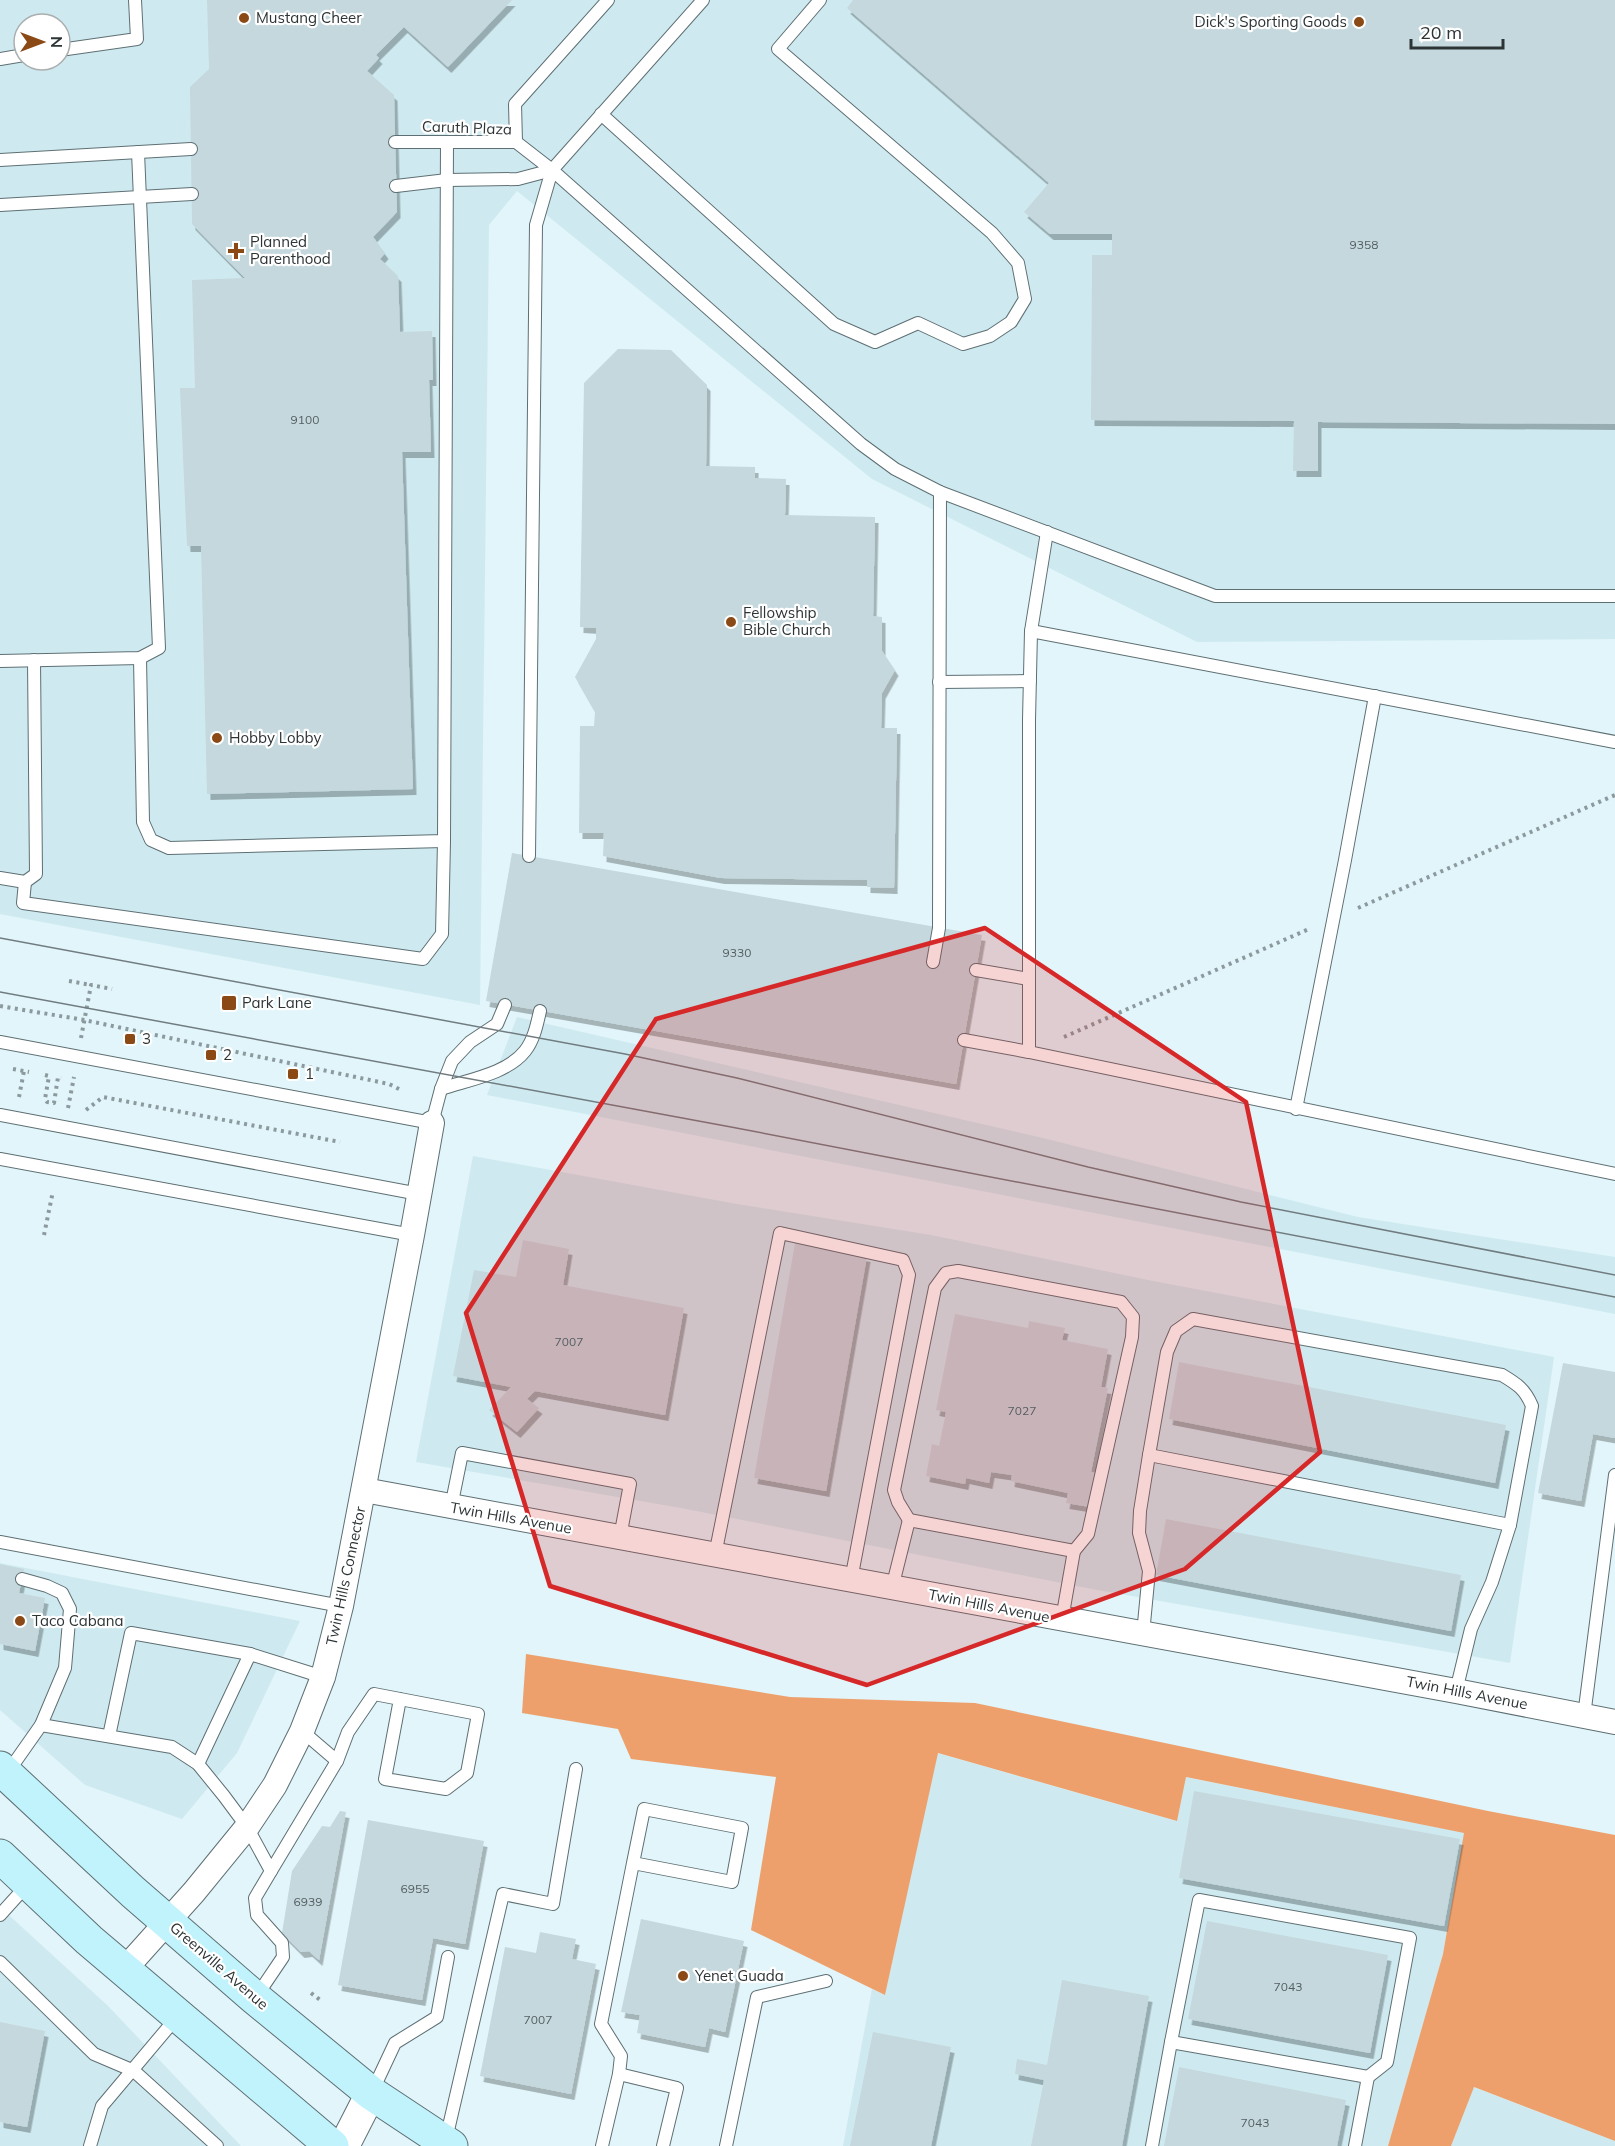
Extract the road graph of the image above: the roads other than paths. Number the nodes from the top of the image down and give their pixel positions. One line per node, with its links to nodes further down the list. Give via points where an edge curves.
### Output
1 (135, 0): 5 (lane, via 137,39)
2 (608, 0): 9 (lane, via 515,104)
3 (703, 0): 6 (lane)
4 (820, 0): 6 (lane, via 778,48 993,233 1018,263 1025,299 1011,321 990,336 963,344 918,323 875,342 834,324)
5 (72, 48)
6 (601, 114): 13 (lane)
7 (395, 142): 8 (lane, Caruth Plaza)
8 (447, 142): 9 (lane, Caruth Plaza); 14 (lane)
9 (516, 142): 13 (lane, Caruth Plaza)
10 (191, 149): 11 (lane)
11 (138, 152): 12 (lane); 17 (lane)
12 (0, 160)
13 (552, 170): 14 (lane, via 518,179); 19 (lane, Caruth Plaza, via 861,444 895,469); 31 (lane, via 536,225)
14 (447, 180): 15 (lane); 30 (lane)
15 (396, 186)
16 (192, 194): 17 (lane)
17 (140, 196): 18 (lane); 23 (lane, via 159,648)
18 (0, 205)
19 (940, 492): 20 (lane, Caruth Plaza); 27 (lane)
20 (1047, 532): 21 (lane, Caruth Plaza, via 1215,596); 22 (lane)
21 (1615, 596)
22 (1032, 631): 26 (lane); 28 (lane)
23 (140, 658): 24 (lane); 30 (lane, via 143,822 151,840 169,848)
24 (34, 660): 25 (lane); 33 (lane, via 36,874)
25 (0, 661)
26 (1030, 681): 27 (lane); 36 (lane)
27 (939, 682): 34 (lane, via 939,928)
28 (1375, 696): 29 (lane); 43 (lane)
29 (1615, 742)
30 (444, 842): 33 (lane, via 442,934 423,959 23,903)
31 (529, 856)
32 (0, 878): 33 (lane)
33 (25, 882)
34 (933, 962)
35 (976, 970): 36 (lane)
36 (1029, 979): 41 (lane)
37 (505, 1005): 42 (lane, via 497,1024 470,1042 452,1061)
38 (540, 1011): 42 (lane, via 525,1051 508,1066)
39 (964, 1040): 41 (lane)
40 (0, 1042): 45 (lane)
41 (1029, 1053): 43 (lane)
42 (441, 1089): 45 (lane)
43 (1296, 1109): 47 (lane)
44 (0, 1115): 48 (lane)
45 (432, 1123): 48 (street, Twin Hills Connector)
46 (0, 1159): 49 (lane)
47 (1615, 1174)
48 (419, 1194): 49 (street, Twin Hills Connector)
49 (412, 1235): 52 (street, Twin Hills Connector)
50 (1149, 1455): 55 (lane); 55 (lane, via 1167,1352 1176,1331 1193,1320 1502,1376 1527,1392 1532,1406); 65 (lane, via 1139,1533 1149,1571)
51 (1615, 1475): 70 (lane)
52 (364, 1490): 53 (street, Twin Hills Avenue); 63 (street, Twin Hills Connector)
53 (451, 1507): 56 (street, Twin Hills Avenue); 56 (lane, via 462,1453 630,1484)
54 (909, 1520): 58 (lane); 58 (lane, via 894,1490 935,1288 946,1273 958,1271 1121,1302 1133,1317 1132,1337 1088,1534); 62 (lane)
55 (1510, 1525): 68 (lane, via 1472,1629)
56 (620, 1537): 59 (street, Twin Hills Avenue)
57 (0, 1542): 63 (lane)
58 (1074, 1551): 64 (lane)
59 (715, 1555): 61 (street, Twin Hills Avenue); 61 (lane, via 780,1233 903,1260 909,1275)
60 (22, 1579): 72 (lane, via 62,1593 70,1609 64,1668)
61 (851, 1580): 62 (street, Twin Hills Avenue)
62 (892, 1588): 64 (street, Twin Hills Avenue)
63 (341, 1606): 67 (street, Twin Hills Connector)
64 (1062, 1619): 65 (street, Twin Hills Avenue)
65 (1143, 1634): 68 (street, Twin Hills Avenue)
66 (250, 1654): 67 (lane); 74 (lane, via 131,1633); 76 (lane)
67 (323, 1677): 73 (street, Twin Hills Connector)
68 (1456, 1691): 70 (street, Twin Hills Avenue)
69 (400, 1699): 69 (lane, via 478,1714 468,1773 446,1789 386,1779); 75 (lane, via 374,1694 348,1732)
70 (1584, 1716): 71 (street, Twin Hills Avenue)
71 (1615, 1722)
72 (41, 1725): 74 (lane); 78 (lane)
73 (302, 1731): 75 (lane); 79 (street, Twin Hills Connector, via 275,1785)
74 (109, 1736): 76 (lane, via 172,1747)
75 (337, 1761): 82 (lane)
76 (198, 1764): 79 (lane)
77 (576, 1769): 97 (lane, via 553,1904 503,1894)
78 (3, 1771): 85 (main road, Greenville Avenue)
79 (247, 1827): 82 (lane); 85 (street, Twin Hills Connector)
80 (0, 1856): 83 (main road)
81 (633, 1863): 81 (lane, via 732,1882 742,1828 644,1809); 94 (lane, via 601,2024 621,2056)
82 (271, 1871): 90 (lane, via 255,1898 257,1916 282,1943 283,1957)
83 (28, 1883): 84 (lane); 88 (main road)
84 (0, 1915)
85 (168, 1922): 88 (street, Twin Hills Connector); 90 (main road, Greenville Avenue)
86 (448, 1957): 96 (lane, via 437,2017 395,2043)
87 (0, 1962): 93 (lane, via 94,2054)
88 (124, 1970): 91 (main road)
89 (826, 1981): 104 (lane, via 757,1997)
90 (255, 1998): 96 (main road, Greenville Avenue)
91 (177, 2016): 93 (lane); 100 (main road)
92 (1171, 2042): 95 (lane); 95 (lane, via 1199,1900 1410,1938 1387,2062); 105 (lane)
93 (134, 2071): 98 (lane, via 102,2106); 99 (lane)
94 (619, 2074): 102 (lane); 103 (lane, via 677,2088)
95 (1368, 2077): 106 (lane)
96 (371, 2093): 97 (main road, Greenville Avenue); 101 (street)
97 (448, 2144)
98 (90, 2146)
99 (217, 2146)
100 (332, 2146)
101 (344, 2146)
102 (602, 2146)
103 (663, 2146)
104 (726, 2146)
105 (1152, 2146)
106 (1355, 2146)

